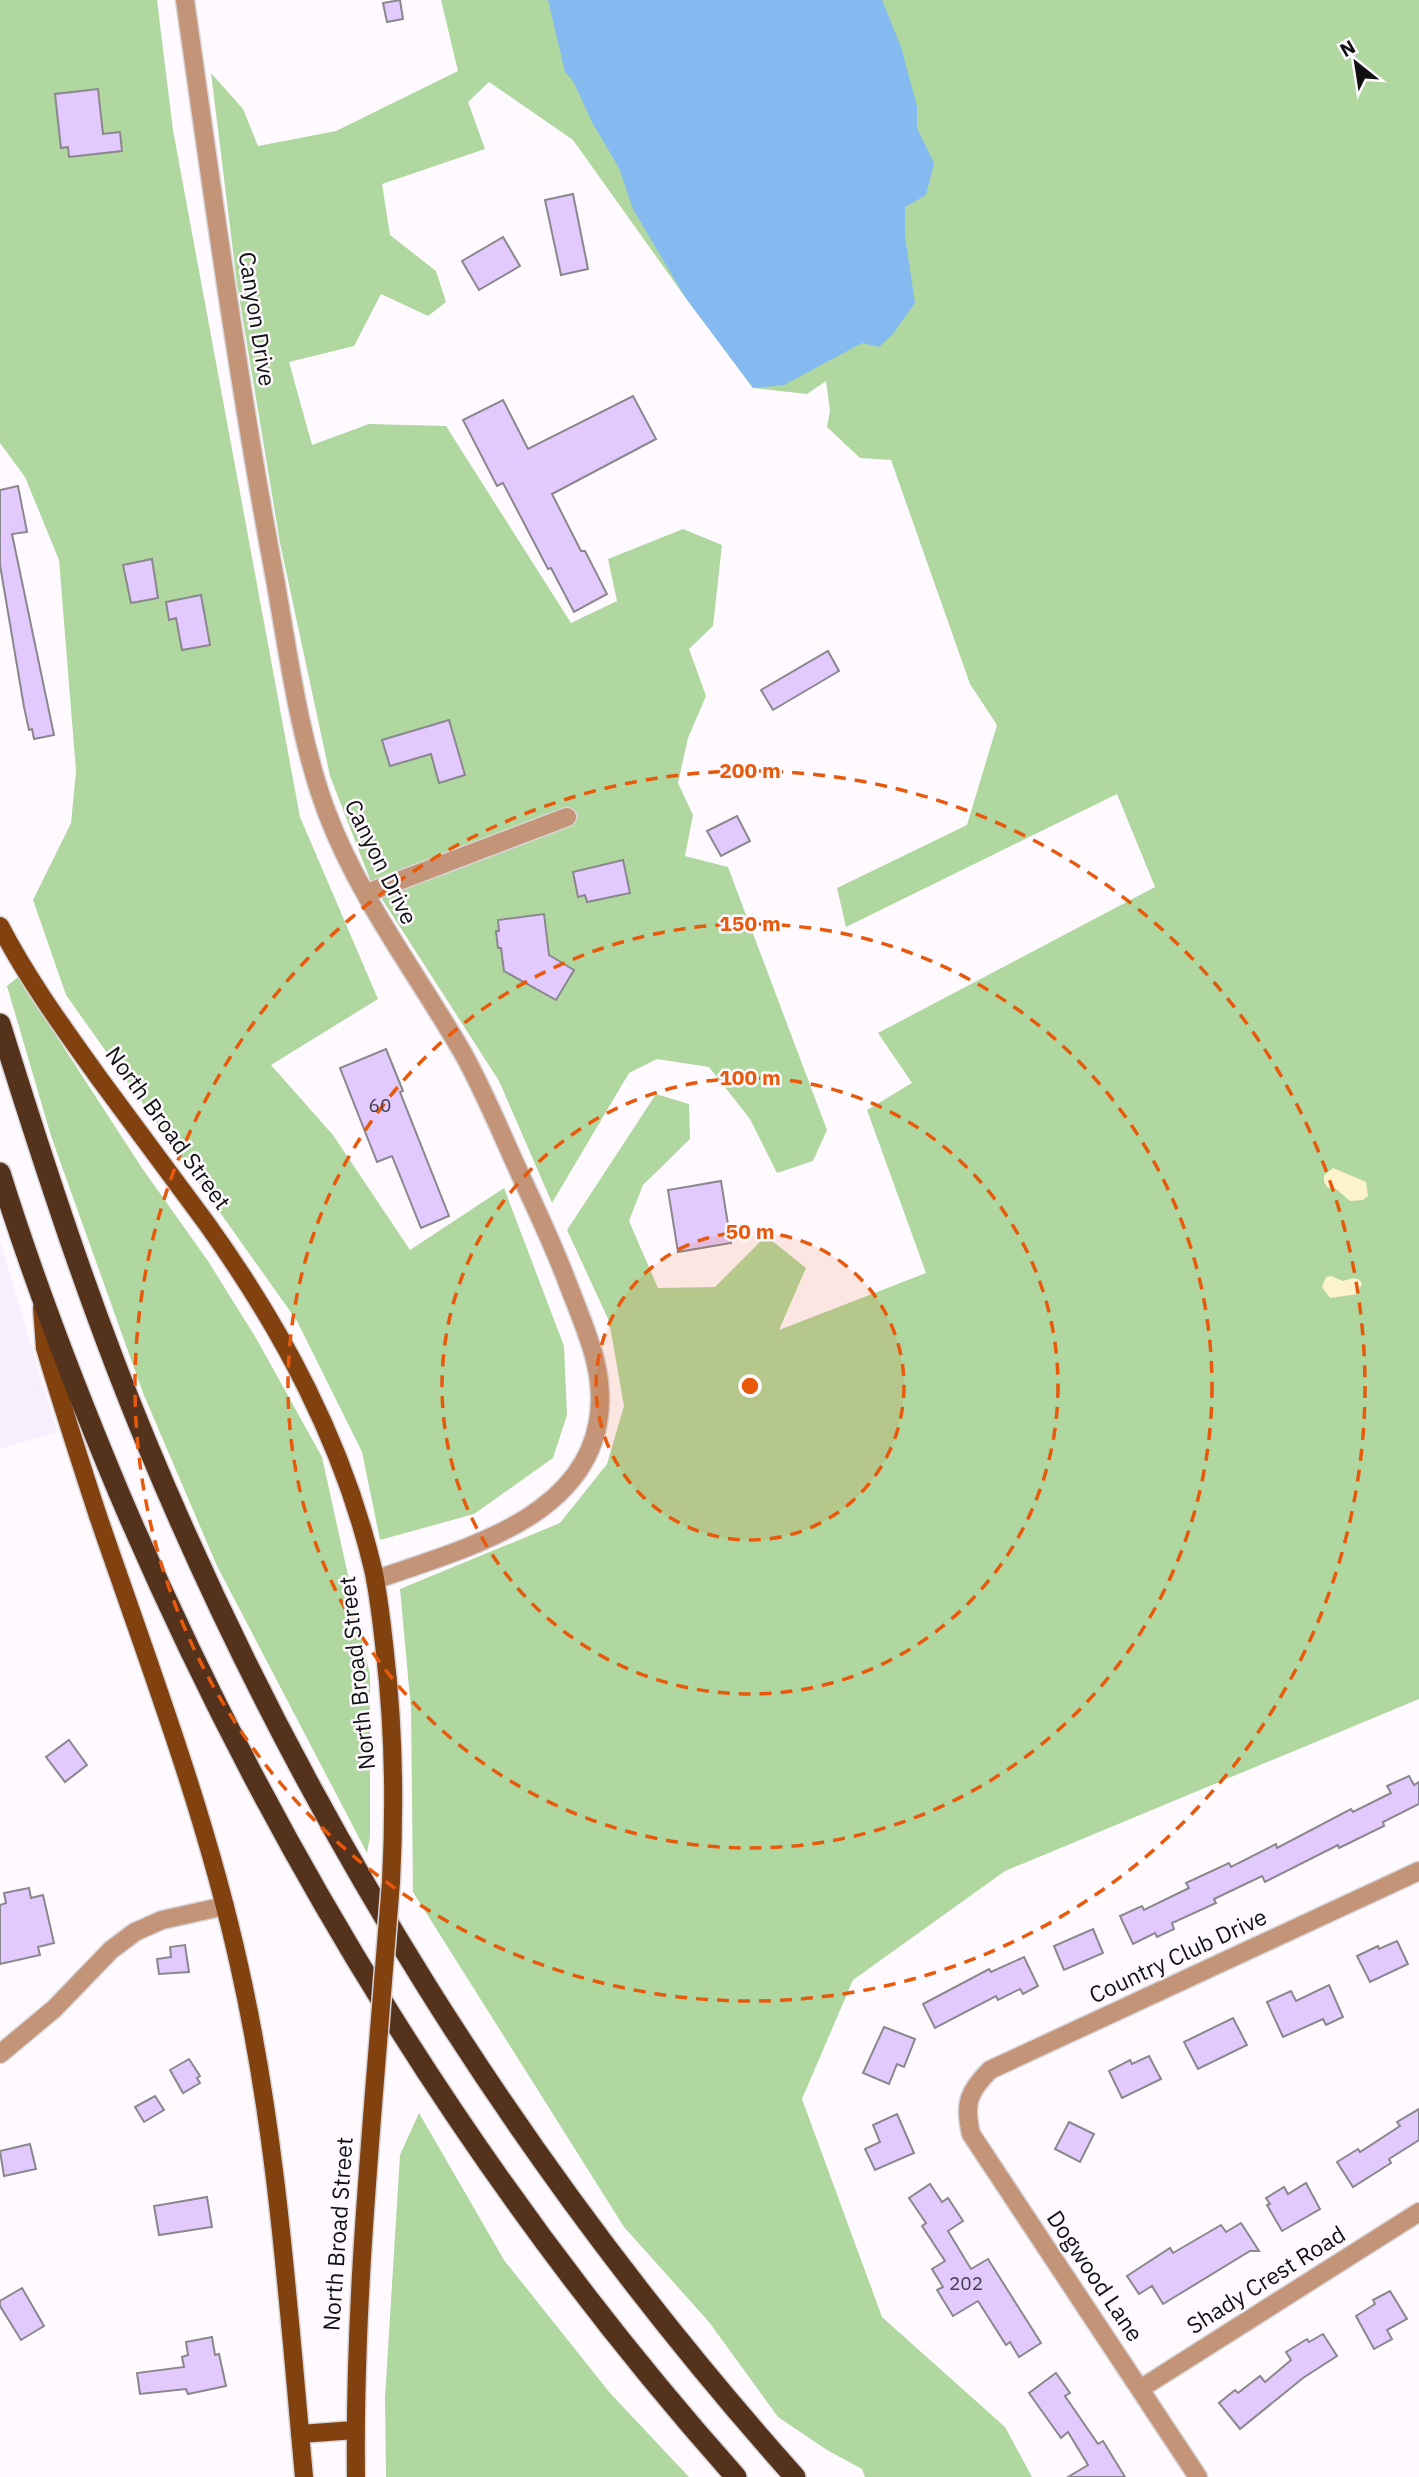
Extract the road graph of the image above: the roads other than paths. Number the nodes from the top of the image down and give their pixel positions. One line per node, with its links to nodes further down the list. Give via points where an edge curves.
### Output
1 (185, 0): 3 (street, Canyon Drive, via 263,515 301,715 327,812)
2 (567, 817): 3 (street)
3 (367, 893): 8 (street, Canyon Drive, via 487,1098 549,1233 594,1354 601,1394 597,1428 582,1465 558,1494 524,1521 487,1540)
4 (0, 926): 8 (main road, North Broad Street, via 41,995 234,1263 282,1339 337,1455)
5 (0, 1024): 20 (highway, via 81,1270 146,1443 229,1629 320,1806 421,1980 538,2156 657,2314)
6 (0, 1173): 7 (highway, North Broad Street)
7 (40, 1291): 10 (main road, North Broad Street, via 51,1368 188,1777); 19 (highway, via 93,1430 191,1652 258,1787 351,1951 418,2059 538,2232 638,2362)
8 (375, 1580): 15 (main road, North Broad Street, bridge, via 390,1691 394,1810 360,2284)
9 (1419, 1871): 12 (street, Country Club Drive, via 990,2070)
10 (225, 1906): 11 (street, via 162,1920 135,1932); 16 (main road, North Broad Street, via 249,2015 272,2158)
11 (0, 2054)
12 (969, 2098): 14 (street, Dogwood Lane, via 971,2134)
13 (1419, 2212): 14 (street, Shady Crest Road)
14 (1140, 2389): 21 (street, Dogwood Lane)
15 (355, 2430): 16 (main road); 18 (main road, North Broad Street)
16 (300, 2434): 17 (main road, North Broad Street)
17 (304, 2477)
18 (356, 2477)
19 (736, 2477)
20 (795, 2477)
21 (1198, 2477)

